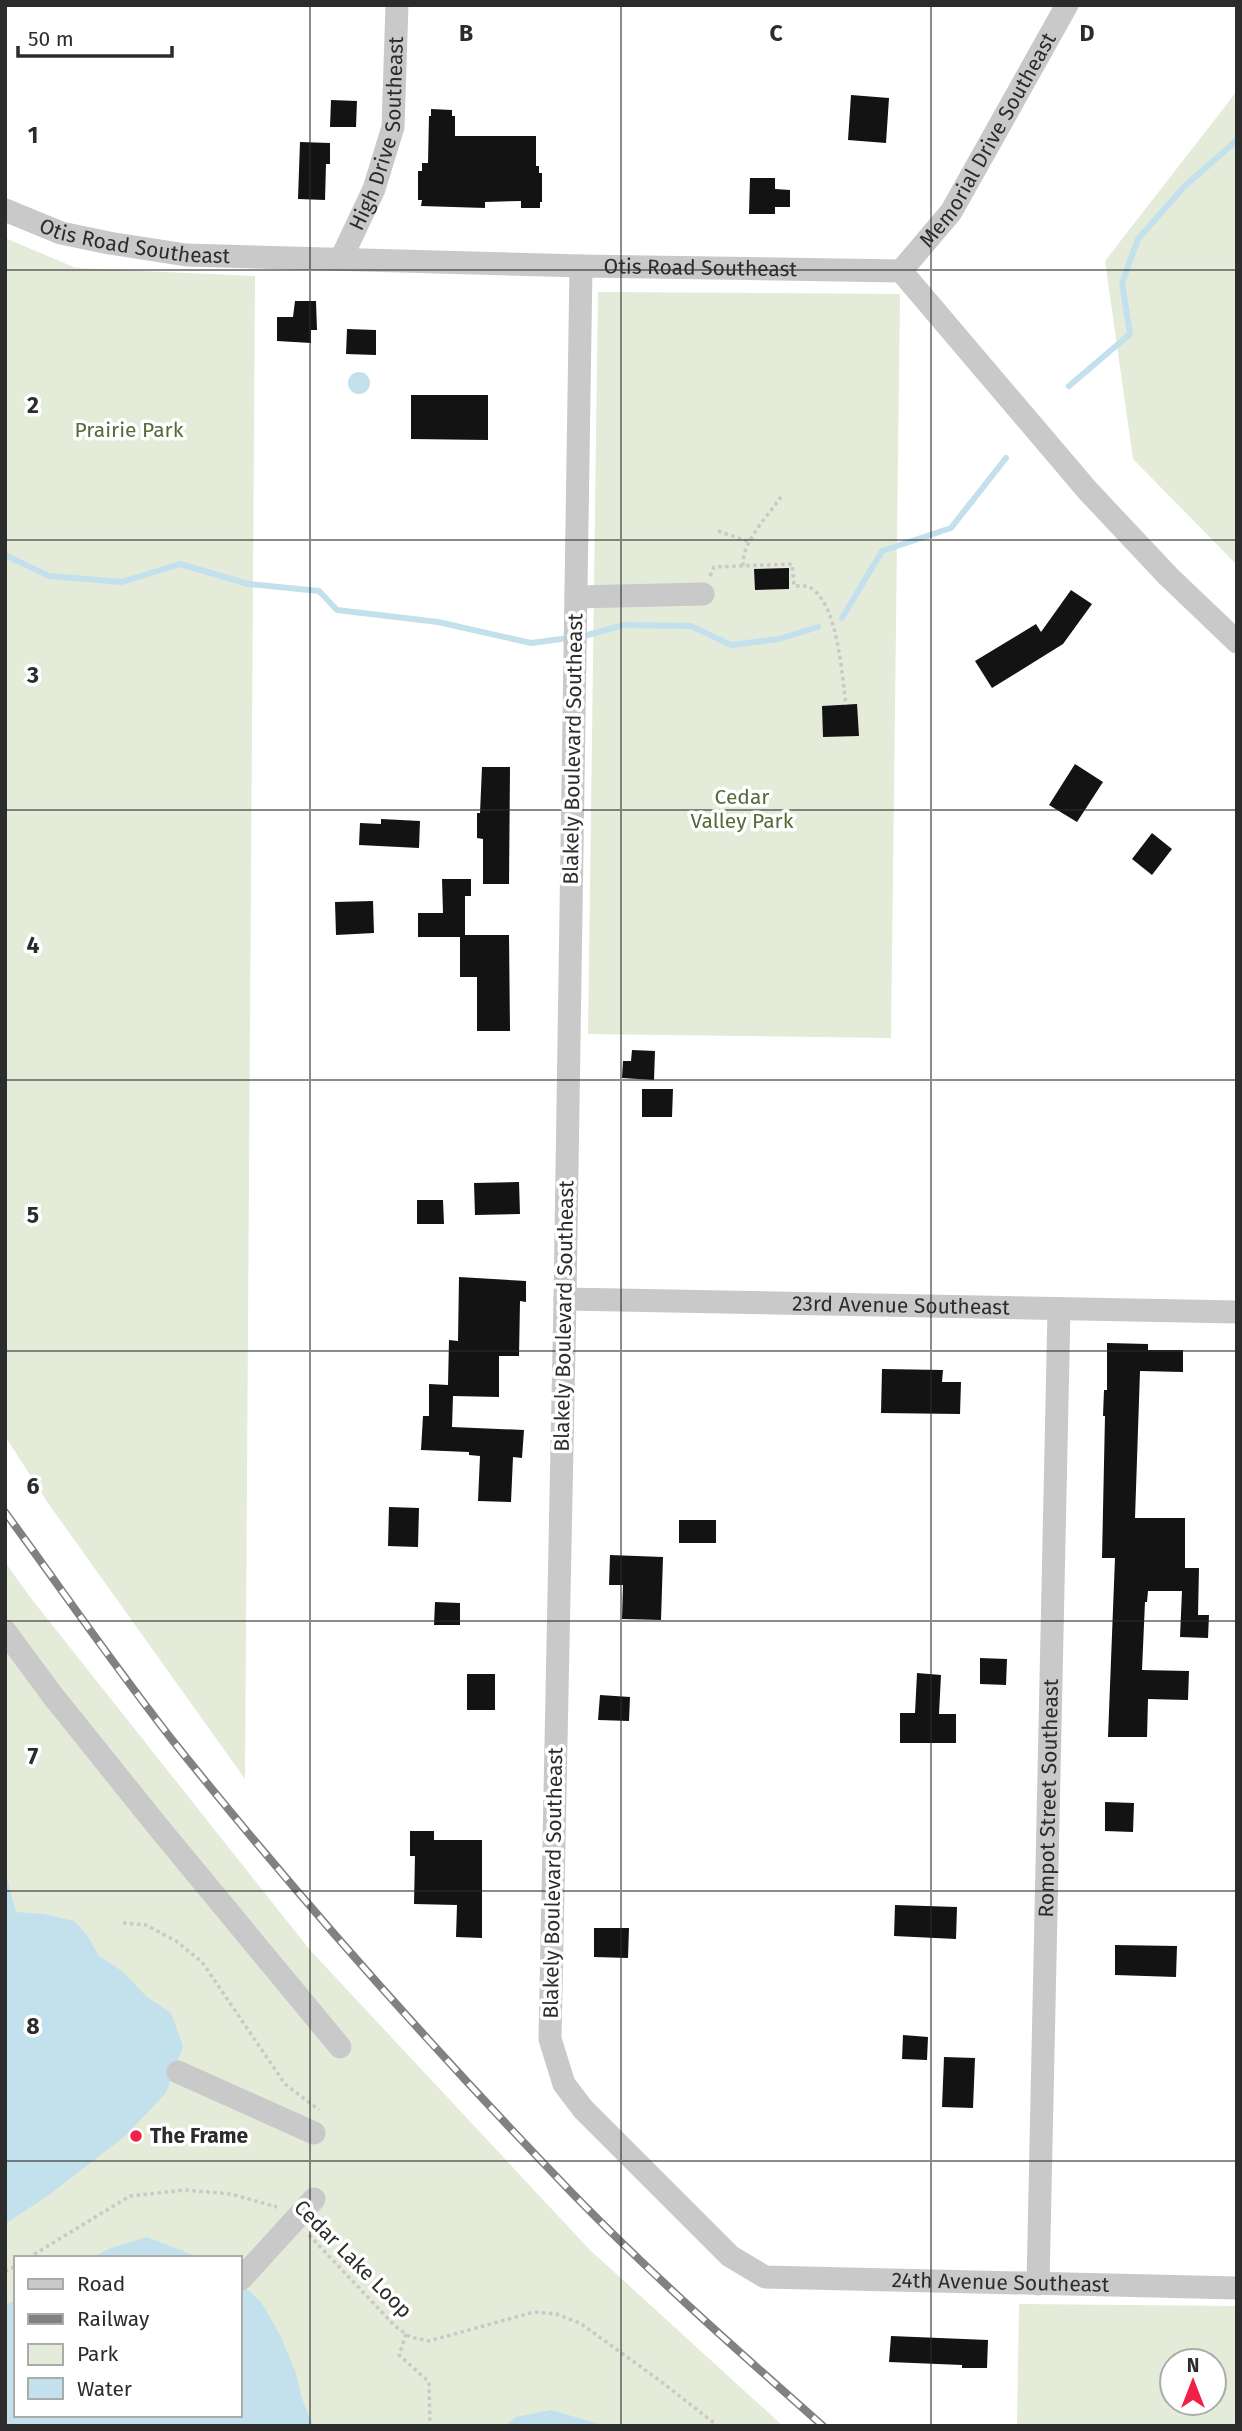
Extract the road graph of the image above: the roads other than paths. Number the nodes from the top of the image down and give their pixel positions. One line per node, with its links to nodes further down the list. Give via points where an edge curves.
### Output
1 (397, 5): 4 (street, High Drive Southeast, via 393,127 374,189)
2 (1067, 5): 6 (street, Memorial Drive Southeast, via 951,212)
3 (5, 210): 4 (street, Otis Road Southeast, via 61,233 186,255)
4 (341, 259): 5 (street, Otis Road Southeast)
5 (581, 266): 6 (street, Otis Road Southeast); 8 (street, Blakely Boulevard Southeast)
6 (901, 271): 9 (street, via 1088,491)
7 (703, 594): 8 (street)
8 (575, 601): 10 (street, Blakely Boulevard Southeast)
9 (1237, 642)
10 (565, 1299): 11 (street, 23rd Avenue Southeast); 18 (street, Blakely Boulevard Southeast, via 550,2039 564,2084 583,2109 730,2256)
11 (1059, 1309): 12 (street, 23rd Avenue Southeast); 20 (street, Rompot Street Southeast)
12 (1237, 1312)
13 (5, 1631): 14 (street, via 118,1778)
14 (340, 2047)
15 (178, 2072): 16 (street)
16 (317, 2122)
17 (314, 2199): 19 (street)
18 (765, 2277): 20 (street, 24th Avenue Southeast)
19 (242, 2278)
20 (1038, 2284): 21 (street, 24th Avenue Southeast)
21 (1237, 2288)

